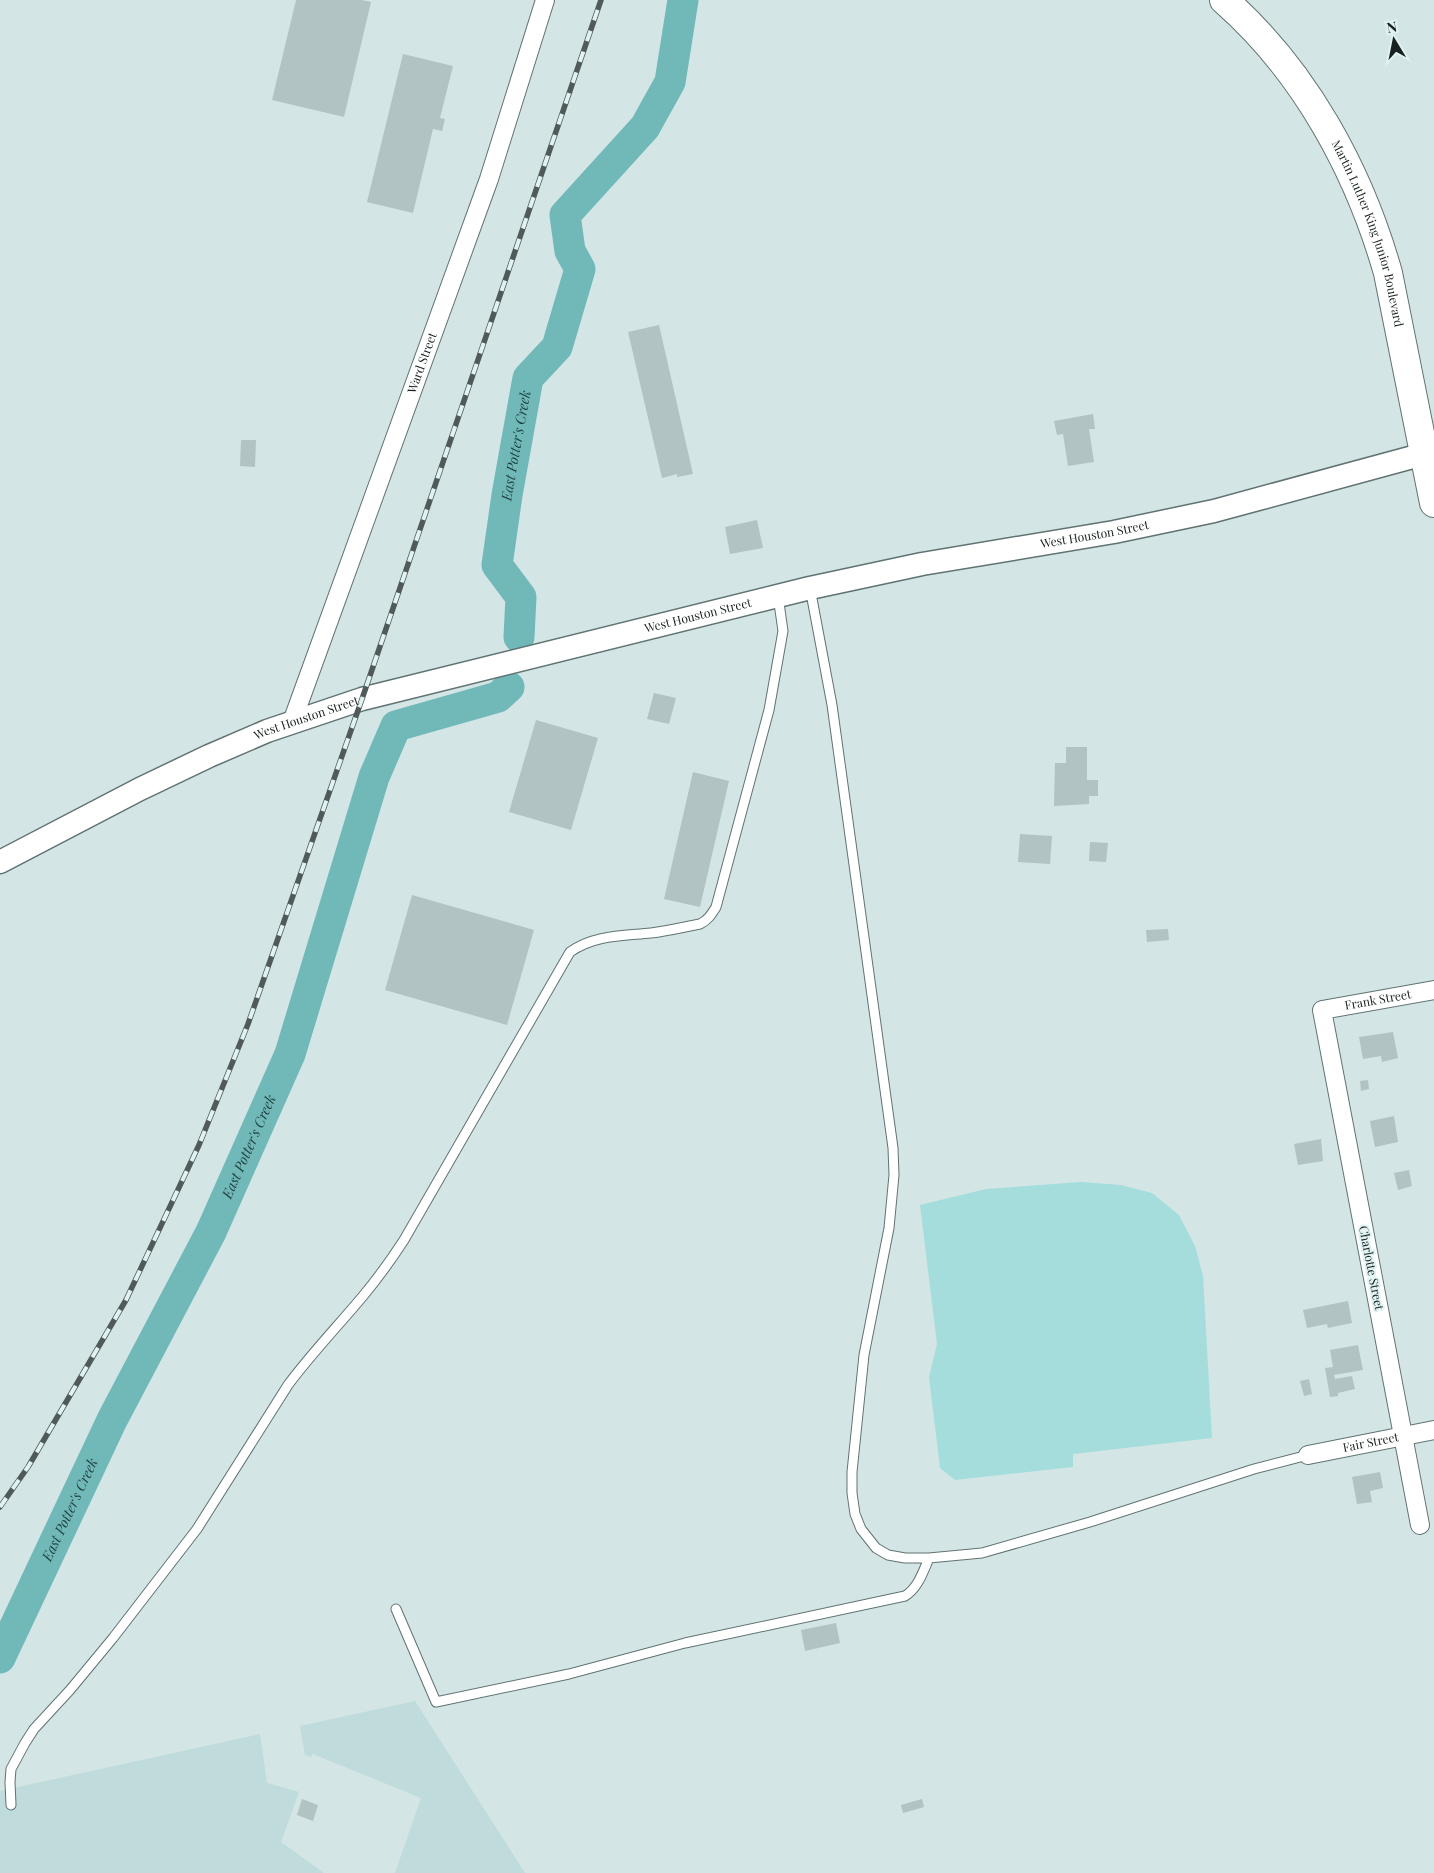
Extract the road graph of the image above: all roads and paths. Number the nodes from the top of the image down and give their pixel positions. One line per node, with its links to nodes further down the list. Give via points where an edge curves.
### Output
1 (545, 0): 7 (street, Ward Street, via 489,179)
2 (1224, 0): 3 (main road, Martin Luther King Junior Boulevard, via 1256,32 1298,84 1334,140 1360,193 1388,273)
3 (1424, 454): 4 (main road, Martin Luther King Junior Boulevard); 5 (street, West Houston Street, via 1214,511 1114,532 922,564)
4 (1434, 503)
5 (810, 588): 6 (street, West Houston Street); 15 (lane, via 832,705 893,1148 891,1209 864,1354 852,1493 861,1529 876,1548 888,1555)
6 (778, 596): 7 (street, West Houston Street, via 362,699); 17 (lane, via 783,631 769,710 712,914 700,924 605,937 570,952 391,1259 288,1385 197,1530 25,1743 11,1769)
7 (292, 722): 8 (street, West Houston Street, via 140,789)
8 (0, 862)
9 (1434, 990): 10 (street, Frank Street)
10 (1322, 1010): 12 (street, Charlotte Street)
11 (1434, 1430): 12 (street, Fair Street)
12 (1404, 1435): 13 (street, Fair Street); 14 (street, Charlotte Street)
13 (1308, 1455): 15 (lane, via 982,1553)
14 (1420, 1525)
15 (930, 1558): 16 (lane, via 917,1585 905,1596 685,1643 569,1674 436,1702)
16 (396, 1609)
17 (11, 1805)

